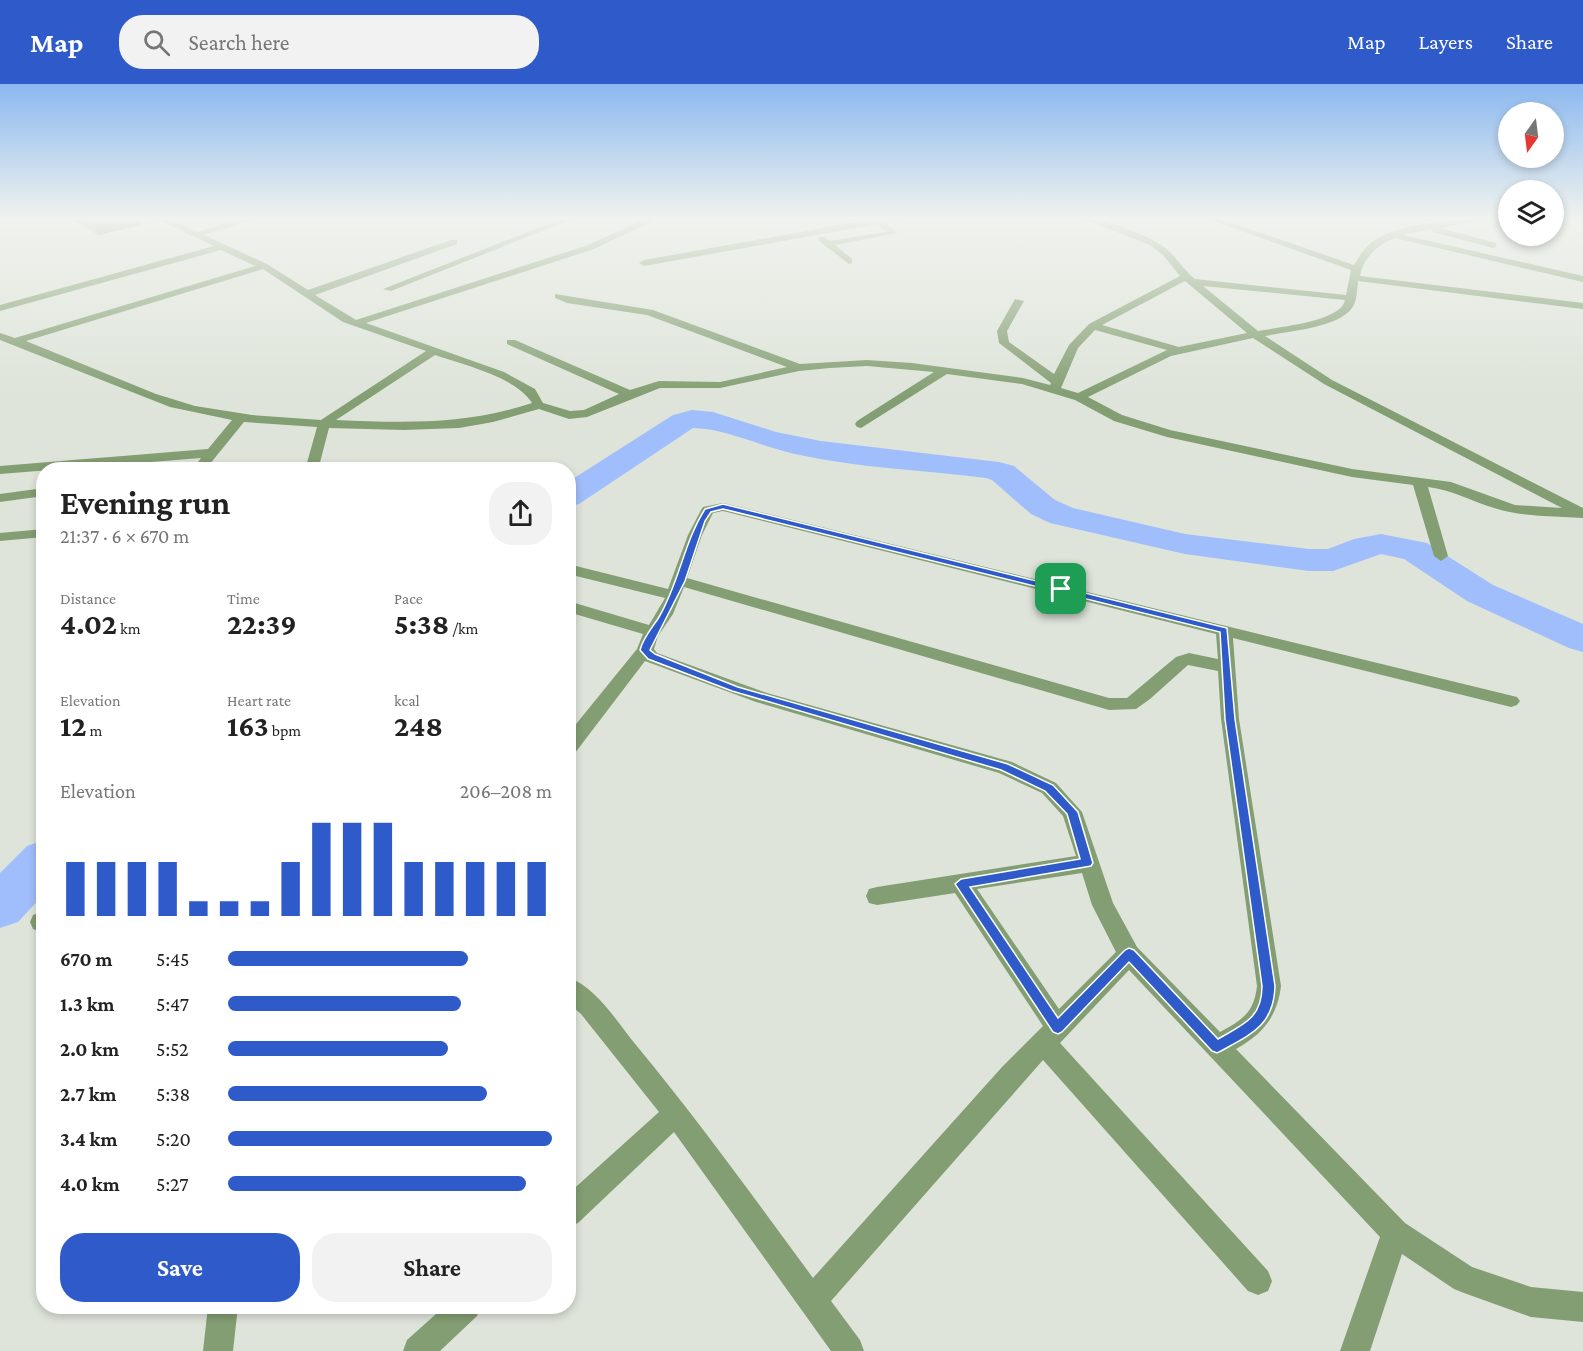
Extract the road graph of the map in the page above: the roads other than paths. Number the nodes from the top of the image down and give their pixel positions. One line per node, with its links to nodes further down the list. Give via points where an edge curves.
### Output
1 (114, 277): 17 (street)
2 (228, 277): 22 (street)
3 (281, 277): 12 (street)
4 (355, 277): 12 (street)
5 (419, 277): 11 (street)
6 (498, 277): 18 (street)
7 (1187, 277): 10 (street)
8 (1354, 277): 14 (street)
9 (1377, 277): 16 (street)
10 (1189, 280): 14 (street); 19 (street); 20 (street)
11 (388, 289)
12 (307, 294): 18 (street)
13 (559, 296): 26 (street, via 649,312)
14 (1351, 298): 20 (street, via 1341,314 1326,321)
15 (1019, 301): 28 (street, via 1002,332 1004,344)
16 (1583, 306)
17 (0, 308)
18 (357, 323): 25 (street)
19 (1093, 326): 24 (street); 28 (street, via 1071,346)
20 (1256, 335): 24 (street); 44 (street, via 1328,382)
21 (0, 336): 22 (street)
22 (16, 342): 32 (street, via 175,404)
23 (511, 342): 29 (street)
24 (1178, 350): 30 (street)
25 (434, 351): 31 (street, via 500,374 531,392); 33 (street)
26 (799, 368): 27 (street, via 867,363); 29 (street, via 731,383 659,384)
27 (946, 370): 28 (street); 34 (street)
28 (1055, 386): 30 (street)
29 (628, 393): 31 (street, via 587,413 568,415)
30 (1079, 397): 41 (street, via 1118,418 1167,433 1352,472)
31 (538, 405): 33 (street, via 474,422 376,426)
32 (241, 417): 33 (street); 35 (street)
33 (324, 423): 38 (street)
34 (861, 424)
35 (212, 453): 36 (street); 37 (street)
36 (100, 462)
37 (205, 462)
38 (313, 462)
39 (36, 467): 40 (street)
40 (0, 470)
41 (1419, 481): 44 (street, via 1451,486 1515,509); 47 (street)
42 (36, 493): 43 (street)
43 (0, 498)
44 (1583, 514)
45 (36, 534): 46 (street)
46 (0, 537)
47 (1440, 556)
48 (576, 570): 49 (street)
49 (677, 588): 51 (street, via 701,521 708,510 723,507); 52 (street); 54 (street, via 1109,704 1130,704 1182,661 1190,659)
50 (576, 608): 52 (street)
51 (1224, 630): 54 (street); 55 (street)
52 (652, 632): 53 (street)
53 (645, 650): 56 (street); 57 (street, via 651,657 735,689 1005,767 1049,788 1072,812)
54 (1227, 667): 63 (street, via 1230,719 1269,986 1268,1003 1260,1018)
55 (1511, 701)
56 (576, 738)
57 (1087, 863): 58 (street); 60 (street, via 1102,905)
58 (961, 884): 59 (street); 62 (street)
59 (877, 896)
60 (1129, 954): 62 (street); 63 (street)
61 (576, 995): 64 (street, via 596,1013)
62 (1051, 1035): 67 (street); 68 (street)
63 (1217, 1047): 66 (street)
64 (676, 1113): 65 (street); 68 (street)
65 (576, 1206)
66 (1395, 1233): 69 (street, via 1464,1279 1531,1302); 75 (street)
67 (1258, 1281)
68 (812, 1301): 74 (street)
69 (1583, 1307)
70 (222, 1314): 72 (street)
71 (457, 1314): 73 (street)
72 (218, 1351)
73 (418, 1351)
74 (849, 1351)
75 (1355, 1351)

